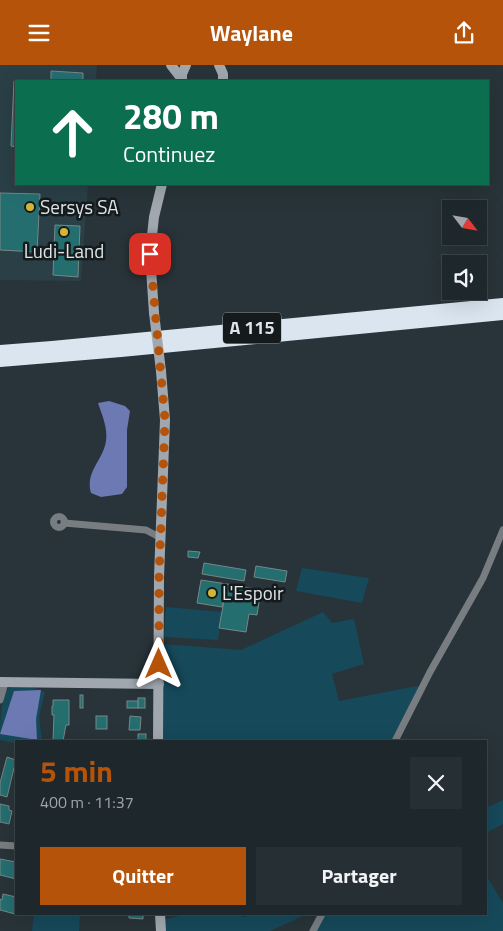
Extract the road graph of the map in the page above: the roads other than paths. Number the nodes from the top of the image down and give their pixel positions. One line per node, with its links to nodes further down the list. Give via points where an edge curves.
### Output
1 (171, 65): 4 (main road)
2 (186, 65): 4 (main road)
3 (220, 66): 5 (main road)
4 (182, 80)
5 (222, 80)
6 (162, 185): 12 (main road, bridge, via 150,254 165,420)
7 (503, 304): 9 (highway, A 115)
8 (503, 314): 10 (highway, A 115)
9 (0, 351)
10 (0, 361)
11 (64, 523): 13 (street)
12 (162, 524): 13 (street); 15 (main road)
13 (146, 530): 15 (street)
14 (503, 530): 20 (street, via 483,578)
15 (161, 538): 17 (main road)
16 (2, 683): 17 (main road); 18 (street)
17 (159, 684): 19 (main road)
18 (0, 700)
19 (158, 740)
20 (396, 740)
21 (0, 845): 22 (street)
22 (15, 846)
23 (160, 915): 25 (main road)
24 (321, 915): 26 (street)
25 (161, 931)
26 (313, 931)

